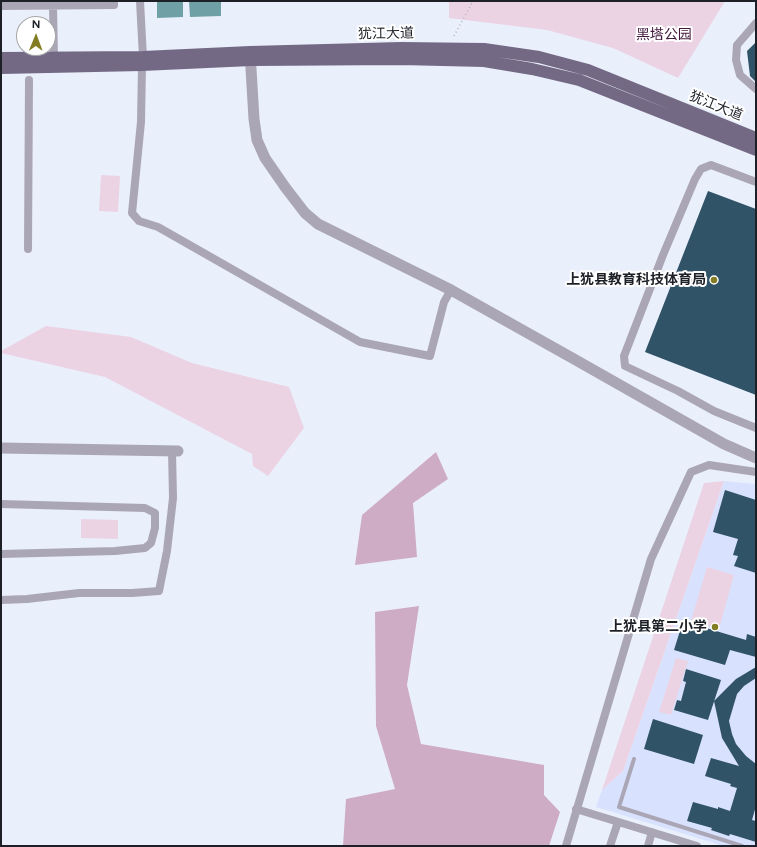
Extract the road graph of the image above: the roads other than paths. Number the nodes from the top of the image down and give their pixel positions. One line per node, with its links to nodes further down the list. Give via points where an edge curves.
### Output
1 (114, 1): 3 (street, via 114,5)
2 (140, 1): 9 (street)
3 (53, 5): 4 (street); 8 (street)
4 (1, 6)
5 (756, 23): 12 (street, via 737,45 736,60 740,75)
6 (251, 56): 9 (main road, 犹江大道); 13 (main road, 犹江大道, via 401,48 484,49 539,57 588,70); 14 (main road, 犹江大道, via 484,61 532,69 579,80); 17 (street, via 257,140 285,187 305,213 318,224)
7 (1, 58): 8 (main road, 犹江大道)
8 (54, 58): 9 (main road, 犹江大道)
9 (143, 61): 10 (main road, 犹江大道); 17 (street, via 141,122 132,213 139,221 158,227 360,342 430,356 444,302)
10 (1, 68)
11 (29, 80): 16 (street)
12 (756, 89)
13 (756, 138)
14 (756, 150)
15 (756, 182): 18 (street, via 711,165 701,169 663,255 624,356 625,366 678,390 714,411)
16 (28, 249)
17 (451, 290): 21 (street, via 724,444)
18 (756, 428)
19 (1, 448): 20 (street)
20 (175, 451): 25 (street, via 167,551 159,591 79,593)
21 (756, 458)
22 (756, 472): 27 (street, via 710,465 691,472 651,559)
23 (1, 504): 24 (street, via 145,508 155,512 155,528 151,543 145,548)
24 (1, 554)
25 (1, 600)
26 (634, 760): 35 (lane, via 619,807)
27 (576, 809): 28 (street); 31 (street)
28 (618, 822): 29 (street); 32 (street)
29 (652, 832): 30 (street); 33 (street)
30 (683, 844): 34 (street)
31 (566, 846)
32 (610, 846)
33 (648, 846)
34 (697, 846)
35 (742, 846)

